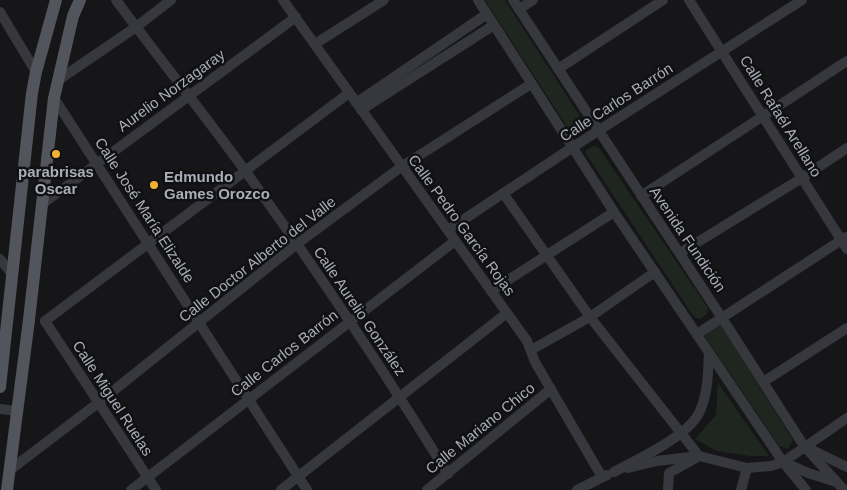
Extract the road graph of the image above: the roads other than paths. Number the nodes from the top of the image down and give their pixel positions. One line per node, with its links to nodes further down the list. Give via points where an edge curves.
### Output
1 (56, 0): 22 (main road)
2 (80, 0): 23 (main road)
3 (116, 0): 17 (street, Calle Aurelio González)
4 (171, 0): 17 (street)
5 (283, 0): 15 (street, Calle Pedro García Rojas)
6 (384, 0): 18 (street)
7 (478, 0): 14 (street)
8 (533, 0): 12 (street)
9 (663, 0): 21 (street)
10 (689, 0): 19 (street, Calle Rafaél Arellano)
11 (802, 0): 19 (street, Calle Carlos Barrón)
12 (516, 5): 21 (street, Avenida Fundición)
13 (0, 12): 22 (street)
14 (487, 14): 16 (street); 28 (street)
15 (296, 17): 18 (street, Calle Pedro García Rojas); 26 (street, Aurelio Norzagaray)
16 (494, 25): 24 (street); 28 (street)
17 (136, 27): 23 (street); 26 (street, Calle Aurelio González)
18 (315, 44): 25 (street, Calle Pedro García Rojas)
19 (722, 52): 29 (street, Calle Rafaél Arellano); 30 (street, Calle Carlos Barrón)
20 (847, 61): 29 (street)
21 (558, 69): 30 (street, Avenida Fundición)
22 (36, 72): 50 (main road)
23 (56, 81): 27 (main road)
24 (531, 84): 31 (street); 34 (street, Calle Doctor Alberto del Valle)
25 (349, 93): 28 (street, Calle Pedro García Rojas); 35 (street)
26 (189, 96): 33 (street, Aurelio Norzagaray); 35 (street, Calle Aurelio González)
27 (54, 98): 33 (street, Calle José María Elizalde); 39 (main road)
28 (358, 106): 34 (street, Calle Pedro García Rojas)
29 (763, 116): 36 (street, Calle Rafaél Arellano); 38 (street)
30 (598, 131): 31 (street, Calle Carlos Barrón); 38 (street, Avenida Fundición)
31 (573, 147): 37 (street, Calle Carlos Barrón); 40 (street)
32 (847, 148): 36 (street)
33 (96, 163): 39 (street, Aurelio Norzagaray); 44 (street, Calle José María Elizalde)
34 (401, 167): 41 (street, Calle Pedro García Rojas); 45 (street, Calle Doctor Alberto del Valle)
35 (245, 171): 44 (street); 45 (street, Calle Aurelio González)
36 (802, 178): 43 (street, Calle Rafaél Arellano); 46 (street)
37 (503, 192): 41 (street, Calle Carlos Barrón); 47 (street)
38 (641, 196): 46 (street, Avenida Fundición)
39 (41, 204): 55 (main road)
40 (614, 212): 47 (street); 49 (street)
41 (448, 230): 42 (street, Calle Pedro García Rojas)
42 (455, 241): 51 (street, Calle Pedro García Rojas); 57 (street, Calle Carlos Barrón)
43 (845, 242): 54 (street)
44 (149, 244): 56 (street); 58 (street, Calle José María Elizalde)
45 (297, 244): 57 (street, Calle Aurelio González); 58 (street, Calle Doctor Alberto del Valle)
46 (680, 254): 54 (street, Avenida Fundición)
47 (547, 255): 51 (street); 53 (street)
48 (0, 259): 50 (street)
49 (656, 272): 53 (street); 60 (street)
50 (11, 273): 64 (main road)
51 (491, 291): 52 (street, Calle Pedro García Rojas)
52 (507, 313): 61 (street, Calle Pedro García Rojas); 66 (street)
53 (590, 317): 61 (street); 72 (street)
54 (722, 318): 60 (street); 63 (street, Avenida Fundición)
55 (29, 320): 56 (street); 70 (main road)
56 (46, 321): 68 (street, Calle Miguel Ruelas)
57 (349, 321): 66 (street, Calle Aurelio González); 67 (street, Calle Carlos Barrón)
58 (200, 322): 67 (street, Calle José María Elizalde); 68 (street, Calle Doctor Alberto del Valle)
59 (847, 328): 63 (street)
60 (697, 334): 62 (street)
61 (531, 350): 65 (street, Calle Pedro García Rojas)
62 (709, 353): 72 (street, via 708,379 698,414); 75 (street)
63 (763, 382): 73 (street, Avenida Fundición)
64 (0, 387)
65 (552, 389): 80 (street, Calle Mariano Chico); 83 (street, Calle Pedro García Rojas)
66 (400, 396): 80 (street, Calle Aurelio González); 81 (street)
67 (250, 400): 81 (street, Calle José María Elizalde); 82 (street, Calle Carlos Barrón)
68 (98, 403): 78 (street, Calle Doctor Alberto del Valle); 82 (street, Calle Miguel Ruelas)
69 (0, 408): 70 (street)
70 (17, 410): 78 (main road)
71 (847, 418): 73 (street)
72 (681, 434): 74 (street); 79 (street)
73 (804, 446): 75 (street); 76 (street); 84 (street, Avenida Fundición)
74 (699, 456): 77 (street); 79 (street, via 657,461); 92 (street, via 669,473)
75 (783, 462): 77 (street); 84 (street); 94 (street)
76 (847, 467)
77 (747, 468): 93 (street)
78 (10, 470): 85 (main road)
79 (614, 472): 83 (street)
80 (448, 474): 90 (street, Calle Mariano Chico)
81 (299, 476): 88 (street); 89 (street, Calle José María Elizalde)
82 (147, 477): 86 (street, Calle Carlos Barrón); 87 (street, Calle Miguel Ruelas)
83 (602, 477): 91 (street)
84 (843, 486)
85 (7, 490)
86 (131, 490)
87 (156, 490)
88 (281, 490)
89 (308, 490)
90 (427, 490)
91 (577, 490)
92 (668, 490)
93 (741, 490)
94 (806, 490)

